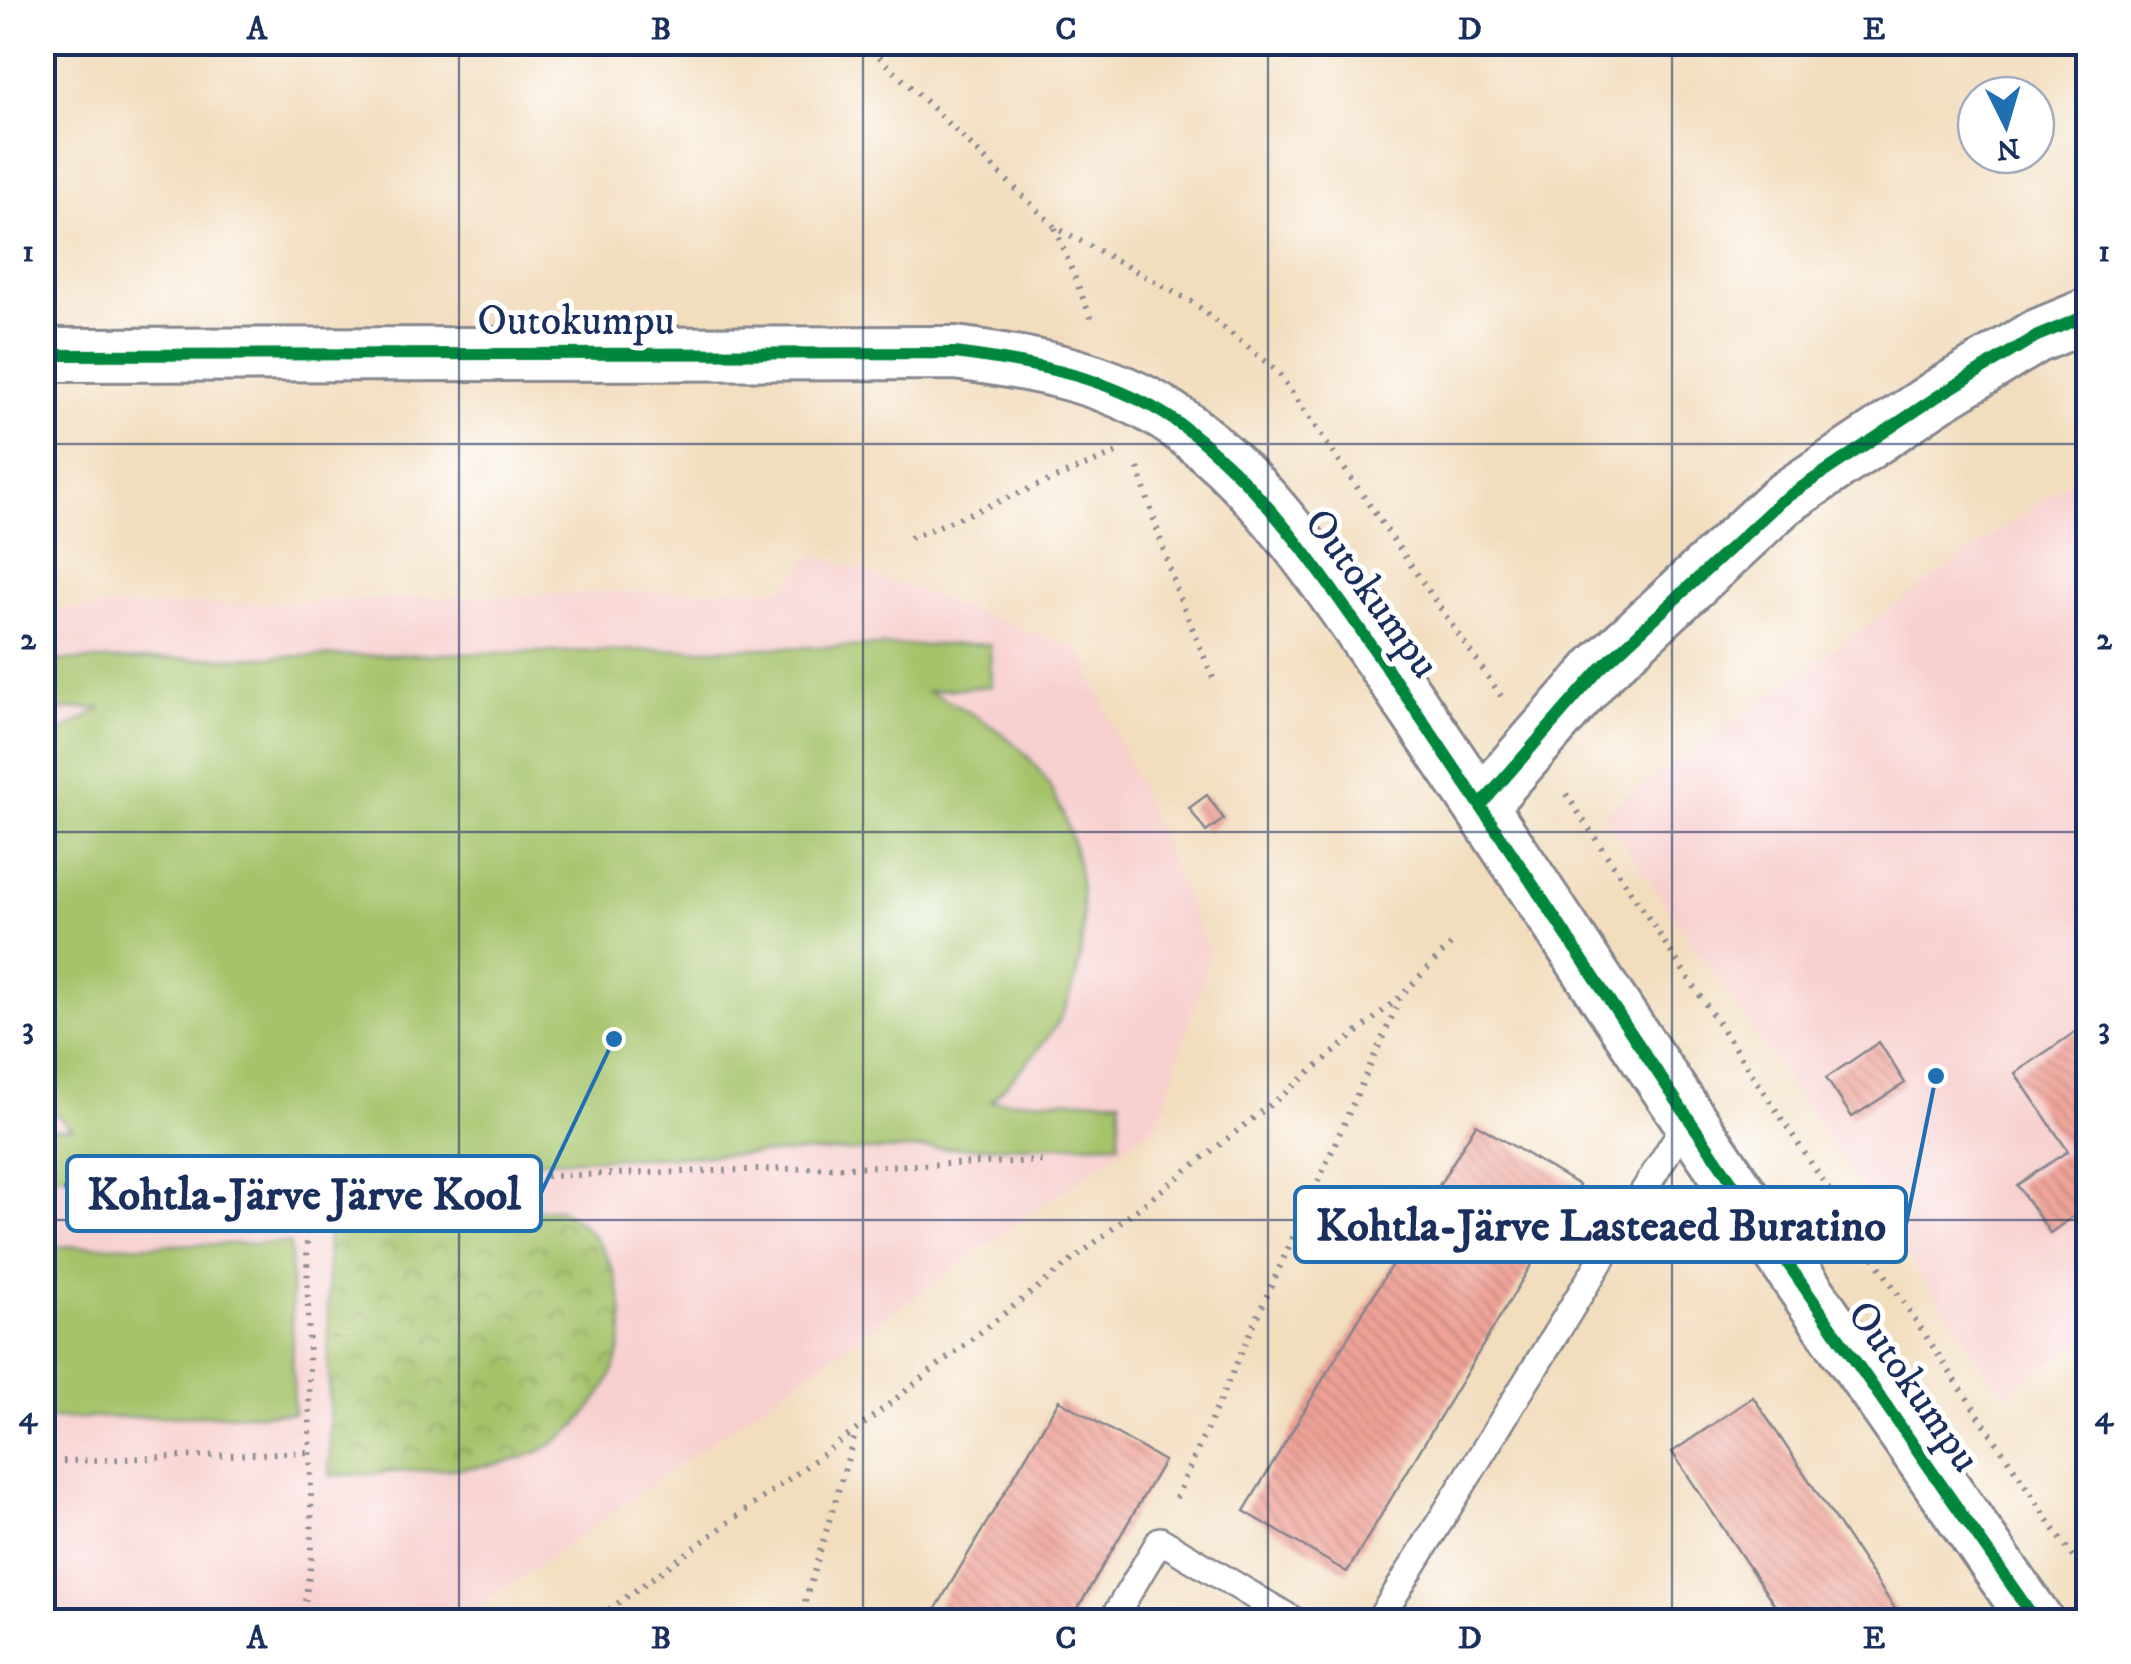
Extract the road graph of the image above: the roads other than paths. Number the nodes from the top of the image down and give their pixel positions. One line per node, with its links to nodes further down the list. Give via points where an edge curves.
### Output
1 (2088, 315): 3 (street, via 2018,347 1781,501 1600,669)
2 (42, 355): 3 (street, Outokumpu, via 955,354 1054,369 1119,390 1188,430 1253,490 1329,585)
3 (1482, 805): 4 (street, Outokumpu)
4 (1688, 1119): 7 (lane); 8 (street, Outokumpu)
5 (1111, 1622): 6 (lane, via 1160,1540)
6 (1298, 1622)
7 (1378, 1622)
8 (2037, 1622)

